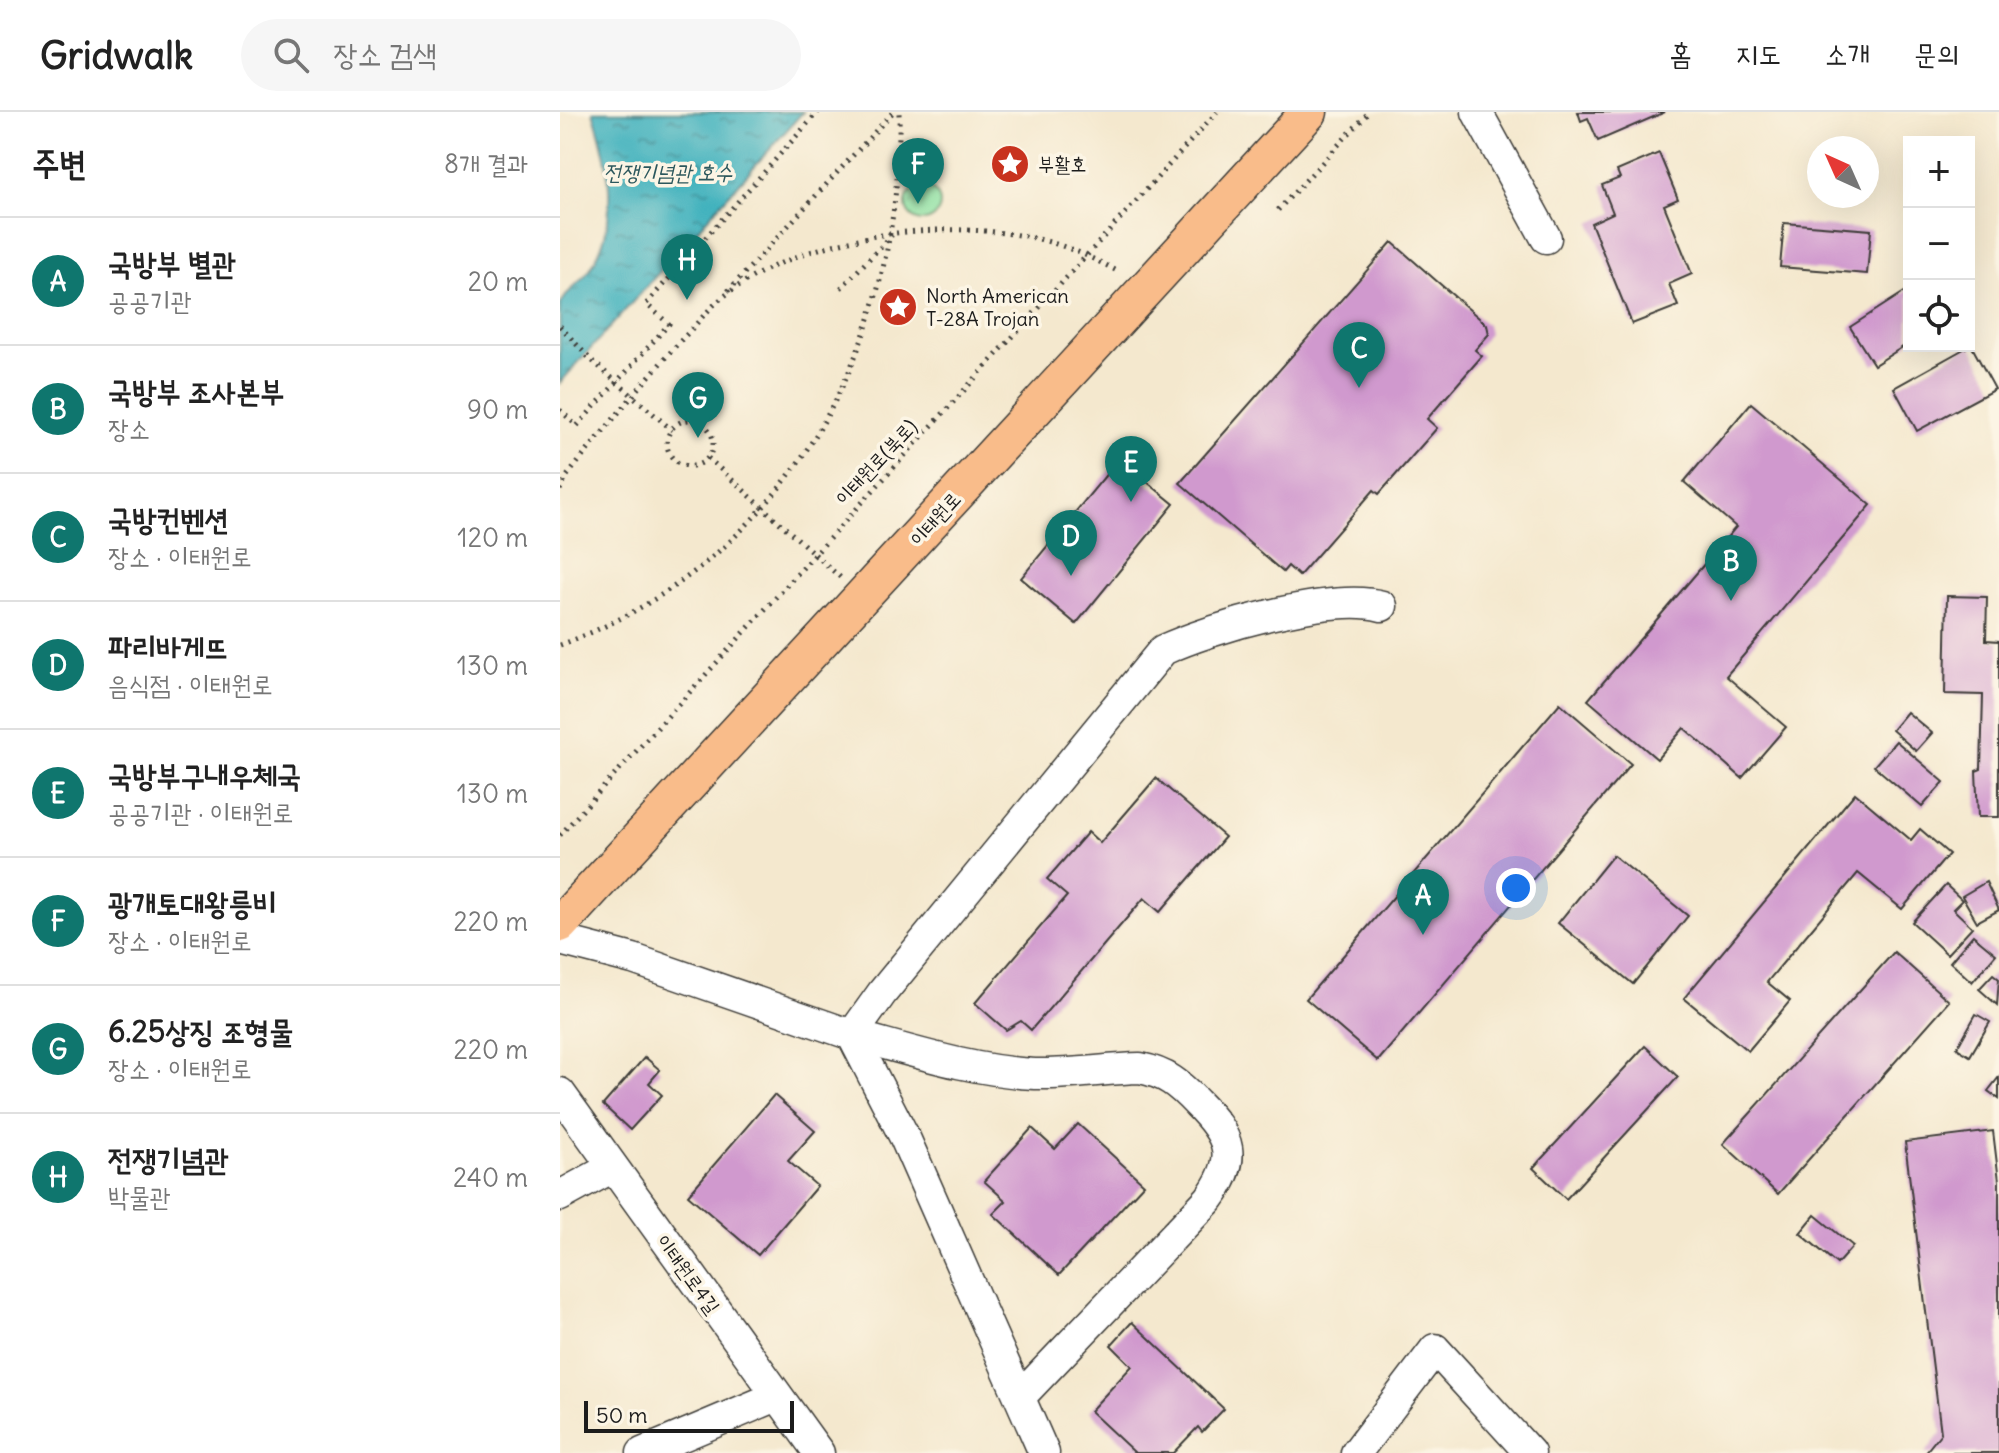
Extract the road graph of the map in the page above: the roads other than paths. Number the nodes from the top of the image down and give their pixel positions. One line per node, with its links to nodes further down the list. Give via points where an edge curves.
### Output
1 (1477, 112): 3 (street)
2 (1296, 117): 5 (main road, 이태원로, via 1147,287)
3 (1546, 238)
4 (1382, 606): 7 (street, via 1347,602 1315,607 1190,638 1163,650)
5 (560, 924)
6 (560, 940): 7 (street, via 633,959)
7 (852, 1035): 12 (street, via 905,1138); 12 (street, via 1014,1072 1157,1071 1172,1078 1225,1136 1227,1168 1209,1199)
8 (560, 1093): 9 (street, 이태원로4길)
9 (611, 1168): 10 (street); 11 (street, 이태원로4길)
10 (560, 1196)
11 (777, 1396): 13 (street); 14 (street, 이태원로4길)
12 (1021, 1396): 15 (street)
13 (642, 1453)
14 (819, 1453)
15 (1044, 1453)
16 (1356, 1453): 17 (street, via 1435,1349)
17 (1530, 1453)

